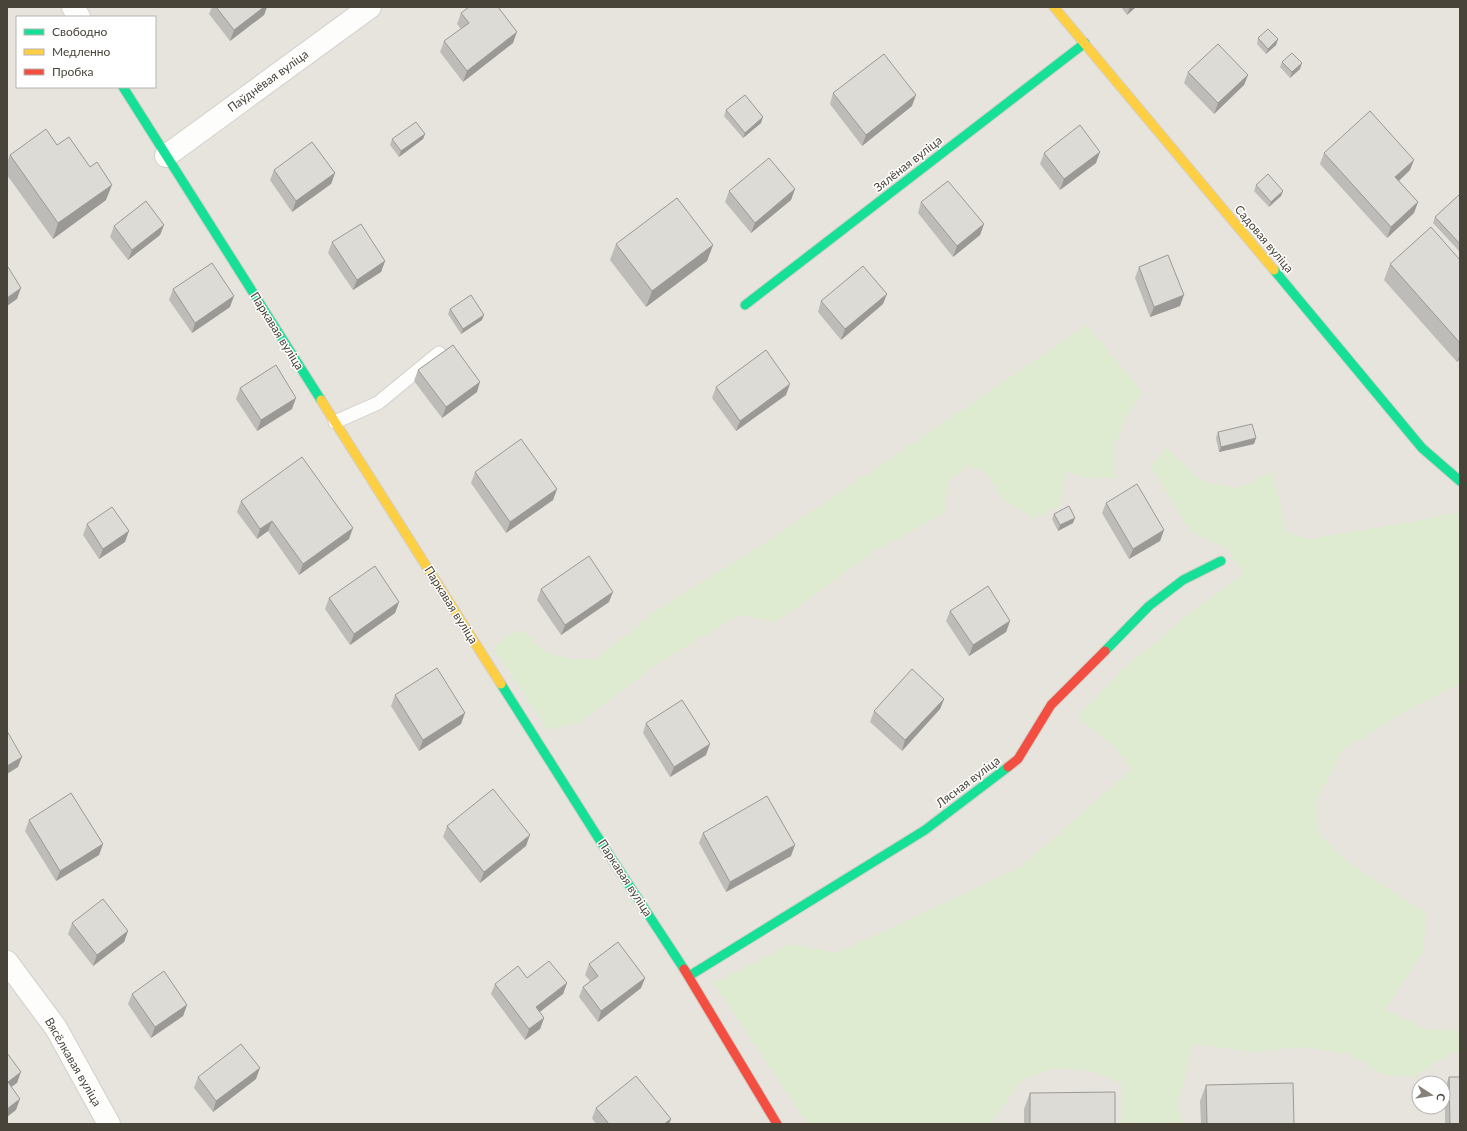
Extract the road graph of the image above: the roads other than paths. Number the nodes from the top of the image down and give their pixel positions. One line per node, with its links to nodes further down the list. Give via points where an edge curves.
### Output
1 (73, 7): 4 (street)
2 (370, 7): 7 (street, Паўднёвая вуліца)
3 (1054, 7): 5 (street, Садовая вуліца)
4 (78, 16)
5 (1085, 42): 8 (street, Зялёная вуліца); 11 (street, Садовая вуліца, via 1422,448)
6 (124, 88): 7 (street, Паркавая вуліца)
7 (166, 156): 10 (street, Паркавая вуліца)
8 (745, 305)
9 (439, 353): 10 (lane, via 378,402)
10 (335, 422): 14 (street, Паркавая вуліца)
11 (1460, 481)
12 (1221, 561): 14 (street, Лясная вуліца, via 1183,580 1149,606 1051,705 1018,759 925,830)
13 (7, 962): 15 (street, Вясёлкавая вуліца, via 56,1028)
14 (689, 976): 16 (street, Паркавая вуліца)
15 (109, 1124)
16 (776, 1124)

